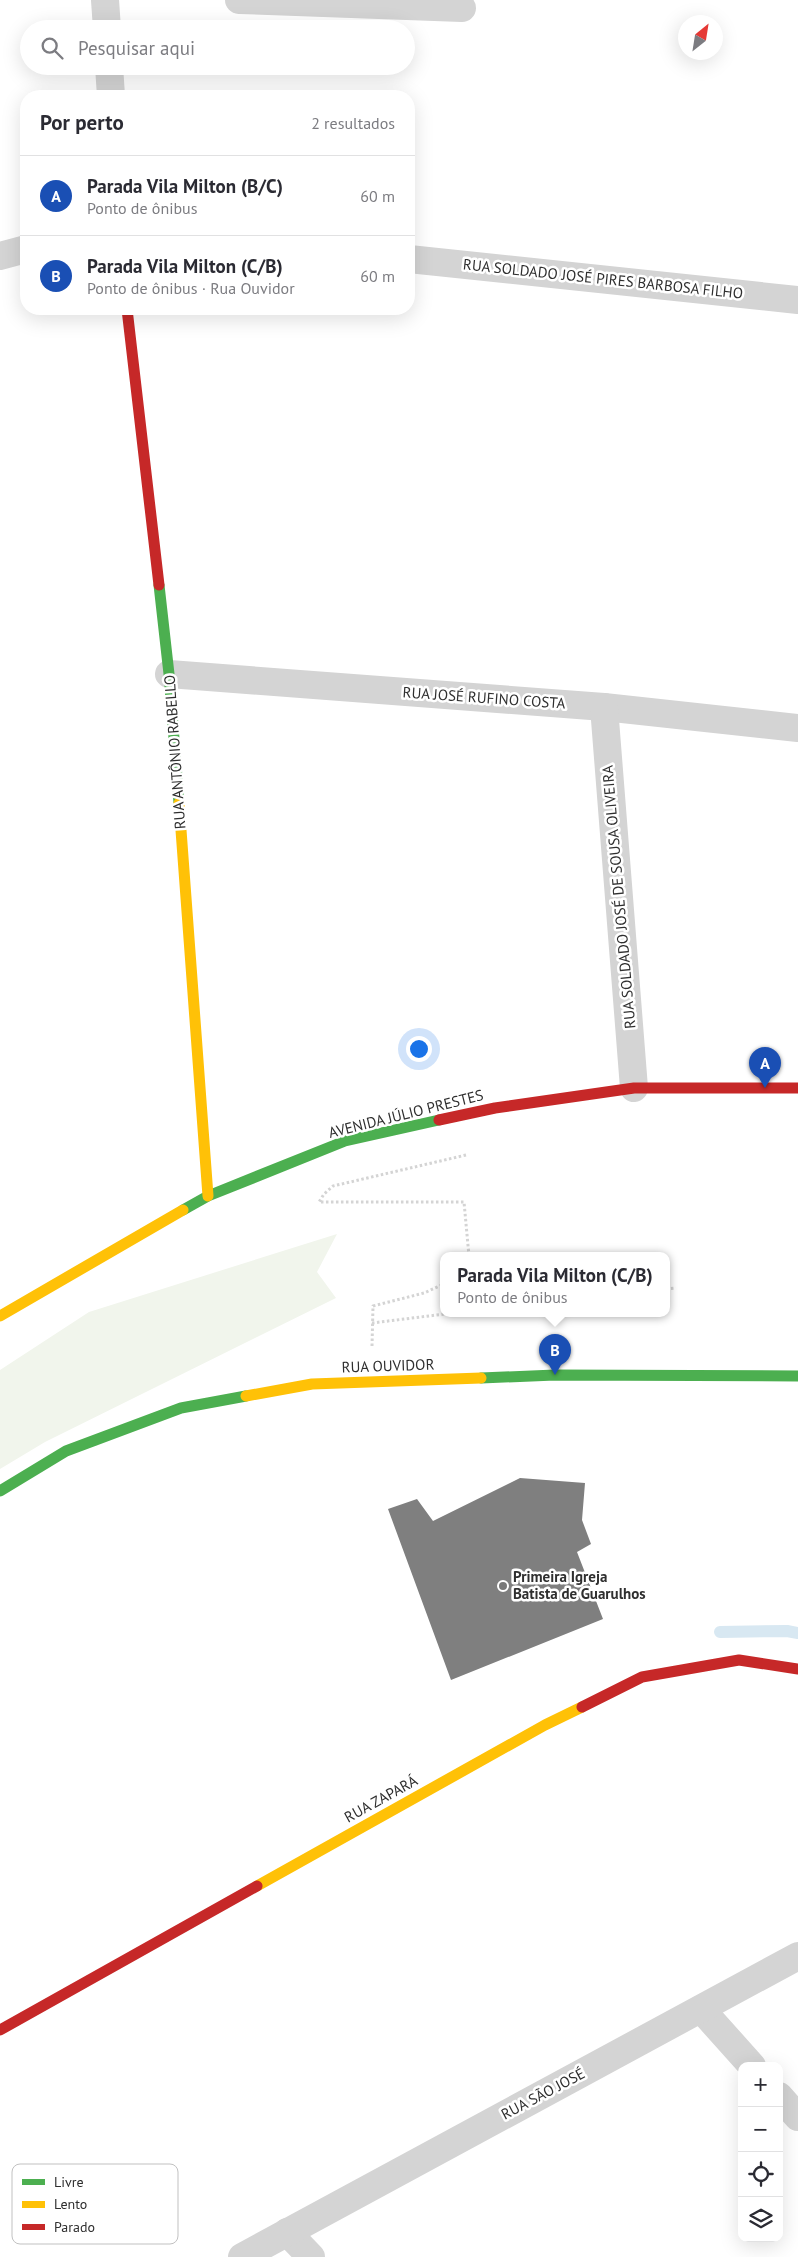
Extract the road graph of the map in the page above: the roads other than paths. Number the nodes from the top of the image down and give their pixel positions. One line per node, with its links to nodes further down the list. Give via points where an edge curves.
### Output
1 (105, 0): 4 (street)
2 (239, 0): 3 (street)
3 (462, 8)
4 (106, 20)
5 (109, 75): 6 (street)
6 (110, 90)
7 (20, 251): 8 (street)
8 (0, 256)
9 (415, 260): 10 (street, RUA SOLDADO JOSÉ PIRES BARBOSA FILHO)
10 (798, 300)
11 (129, 315): 12 (street, RUA ANTÔNIO RABELLO)
12 (169, 674): 13 (street, RUA JOSÉ RUFINO COSTA); 17 (street, RUA ANTÔNIO RABELLO)
13 (604, 707): 14 (street, RUA JOSÉ RUFINO COSTA); 15 (street, RUA SOLDADO JOSÉ DE SOUSA OLIVEIRA)
14 (798, 728)
15 (634, 1088): 16 (street, AVENIDA JÚLIO PRESTES); 17 (street, AVENIDA JÚLIO PRESTES, via 495,1108 346,1141)
16 (798, 1088)
17 (208, 1196): 18 (street, AVENIDA JÚLIO PRESTES)
18 (0, 1316)
19 (798, 1376): 20 (street, RUA OUVIDOR, via 555,1375 312,1384 181,1408 66,1451)
20 (0, 1491)
21 (798, 1668): 24 (street, RUA ZAPARÁ, via 739,1660 642,1677 545,1725)
22 (798, 1956): 23 (street, RUA SÃO JOSÉ)
23 (701, 2009): 25 (street); 28 (street, RUA SÃO JOSÉ)
24 (0, 2030)
25 (748, 2062)
26 (783, 2100): 27 (street)
27 (798, 2117)
28 (287, 2232): 29 (street, RUA SÃO JOSÉ); 30 (street)
29 (242, 2257)
30 (311, 2257)

